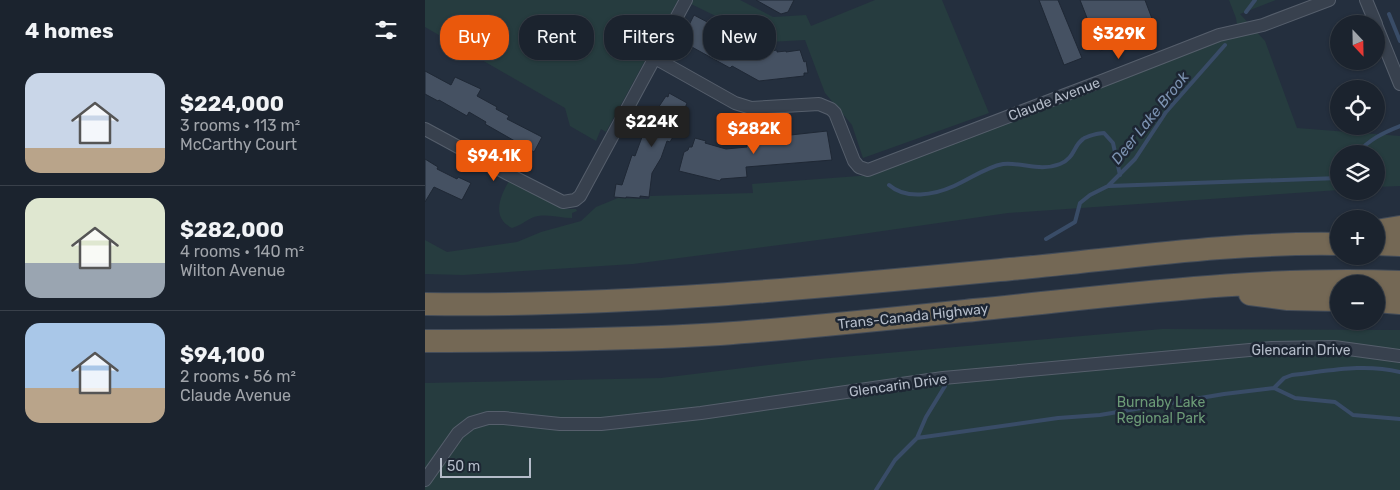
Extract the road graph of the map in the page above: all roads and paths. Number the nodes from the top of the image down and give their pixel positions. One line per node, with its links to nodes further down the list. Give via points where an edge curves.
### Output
1 (686, 0): 4 (street)
2 (1329, 0): 8 (street, Claude Avenue, via 1263,25 1219,35 873,169 859,167 854,161 831,109 819,104 751,108 735,103)
3 (1366, 0): 5 (street)
4 (678, 15)
5 (1372, 15)
6 (1385, 46): 9 (street)
7 (654, 60): 10 (street, via 580,196 570,202 563,202 507,174)
8 (659, 60)
9 (1400, 84)
10 (425, 129)
11 (1400, 227): 12 (highway)
12 (1385, 230)
13 (1330, 239): 14 (highway)
14 (1305, 243): 15 (highway); 23 (highway, via 712,296)
15 (1330, 244)
16 (1385, 244): 17 (highway)
17 (1400, 244)
18 (1400, 282): 19 (highway, Trans-Canada Highway, via 1296,281)
19 (1197, 288): 20 (highway); 24 (highway, Trans-Canada Highway, via 718,334)
20 (1330, 300)
21 (1385, 302): 22 (highway)
22 (1400, 303)
23 (425, 304)
24 (425, 341)
25 (1400, 356): 26 (street, Glencarin Drive, via 1334,347 1271,348 943,378 601,424 488,418 471,423 458,433)
26 (425, 480)

